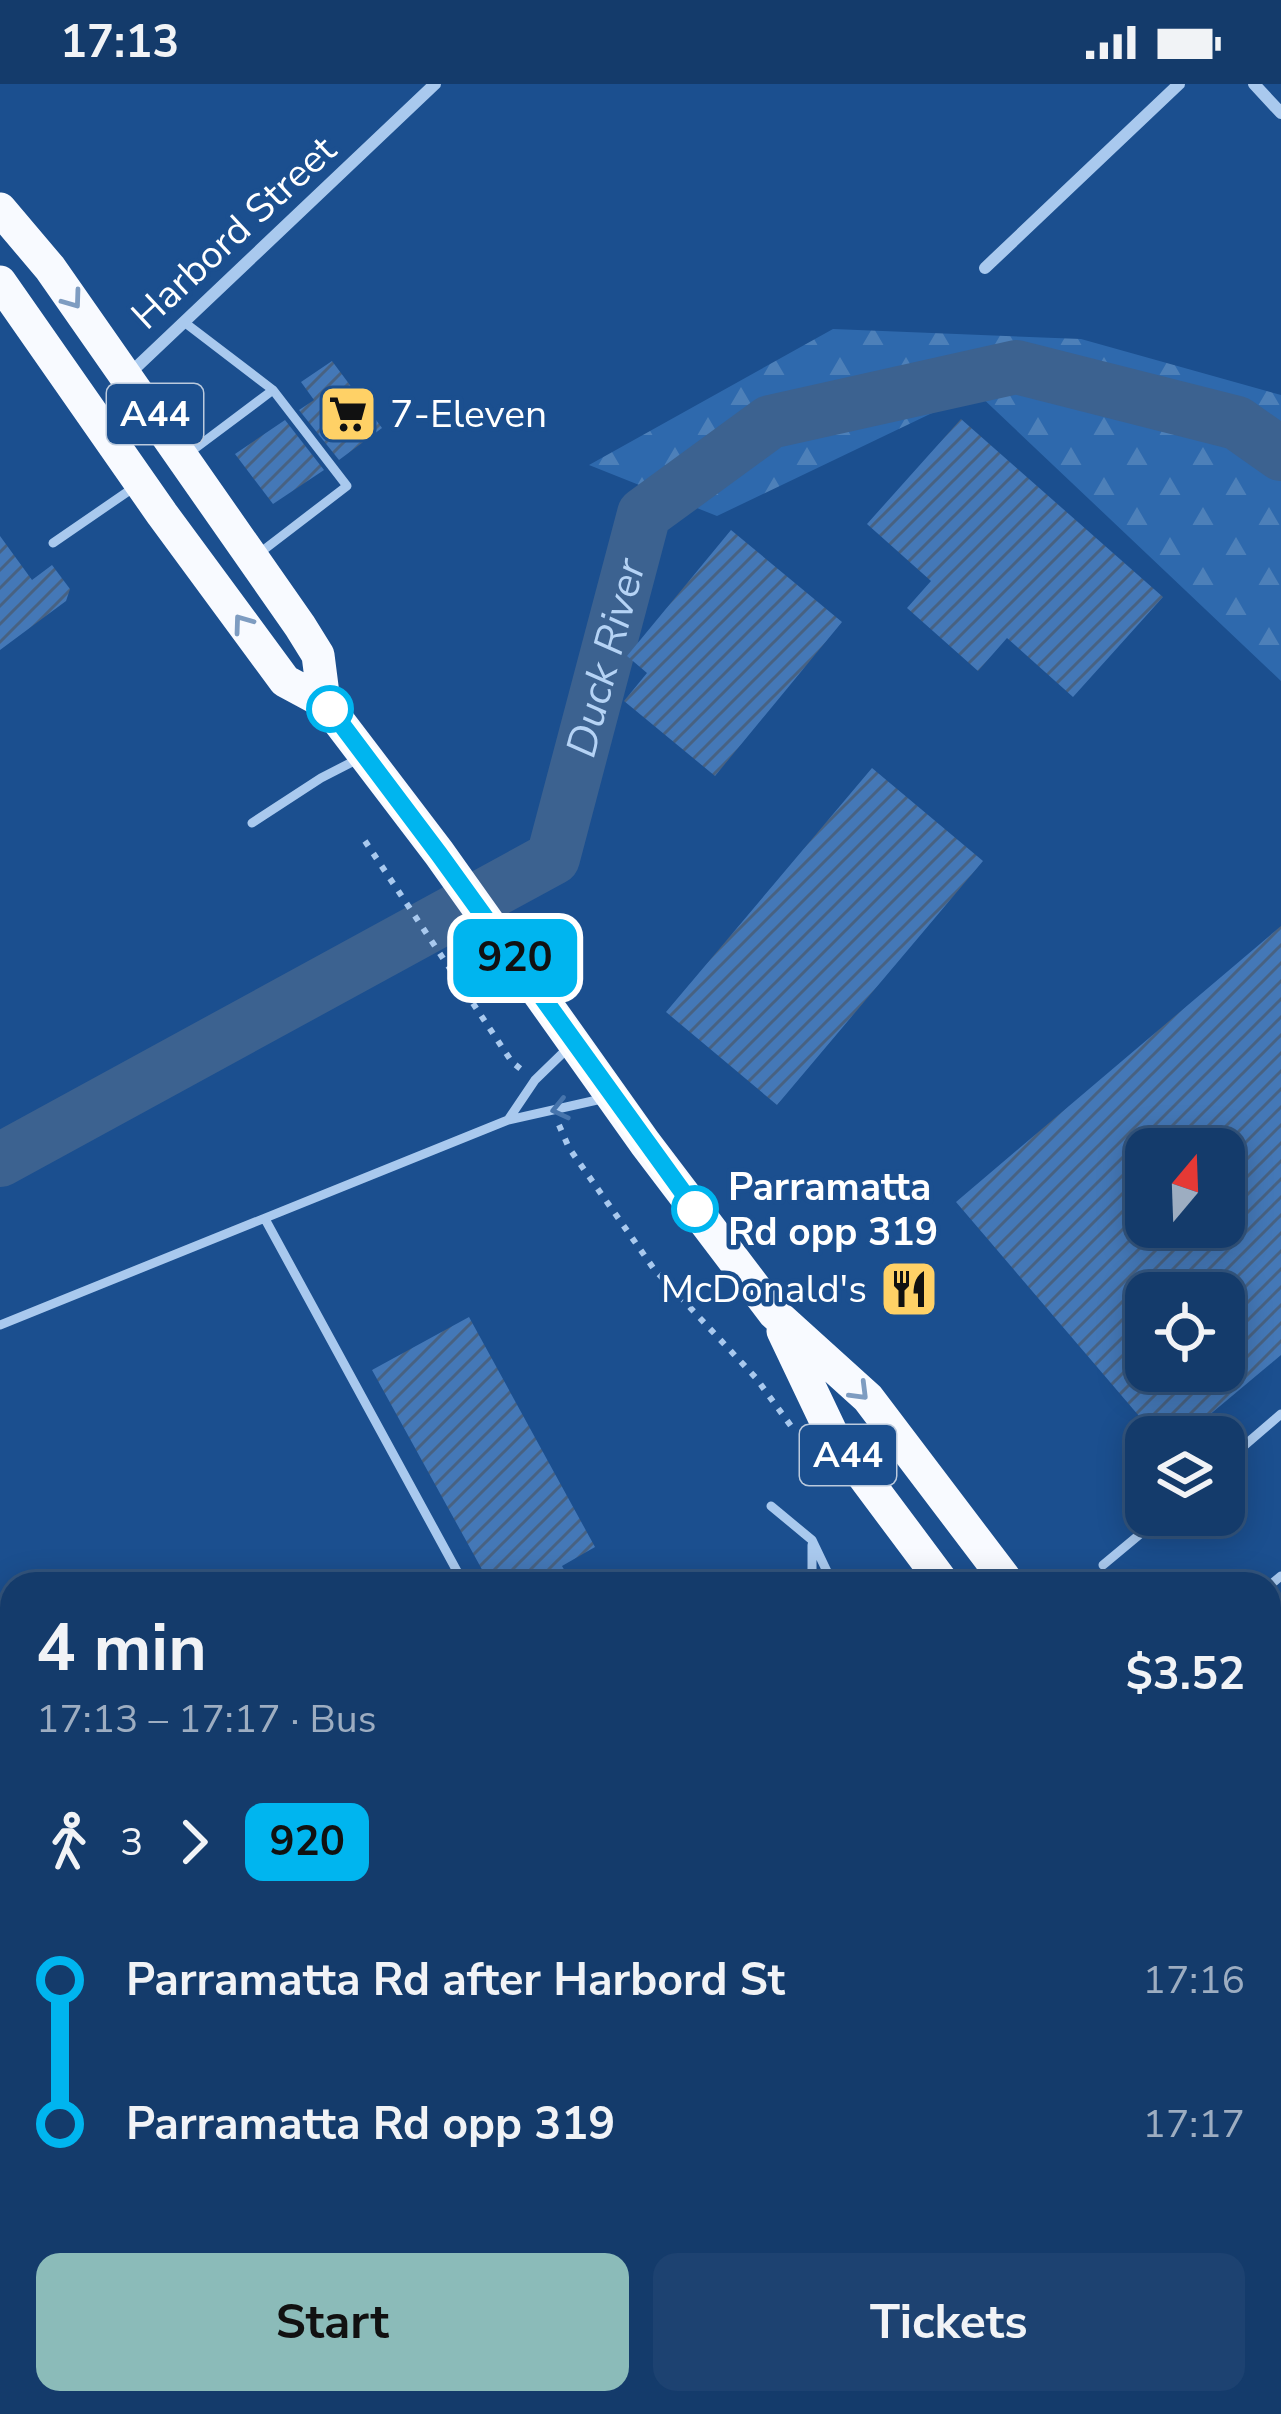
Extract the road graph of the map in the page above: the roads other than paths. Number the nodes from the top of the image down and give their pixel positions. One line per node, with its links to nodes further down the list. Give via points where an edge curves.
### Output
1 (435, 84): 8 (street, Harbord Street)
2 (1179, 84): 6 (street)
3 (1254, 84): 4 (street)
4 (1281, 113)
5 (0, 209): 9 (highway, A44, one-way to 9)
6 (985, 268)
7 (0, 282): 12 (highway, A44)
8 (184, 322): 9 (street, Harbord Street); 10 (lane)
9 (127, 376): 11 (highway, A44)
10 (273, 390): 11 (lane); 14 (lane, via 347,486)
11 (185, 456): 14 (highway, A44)
12 (141, 484): 13 (lane); 15 (highway, A44, one-way to 12, via 285,682)
13 (53, 543)
14 (254, 557): 15 (highway, A44, via 318,655)
15 (324, 702): 16 (highway, A44)
16 (365, 756): 17 (lane); 18 (highway, A44)
17 (252, 823)
18 (574, 1042): 19 (highway, A44); 20 (lane)
19 (612, 1096): 20 (lane, one-way to 20); 22 (highway, A44)
20 (508, 1120): 21 (lane)
21 (265, 1219): 23 (lane); 30 (lane)
22 (774, 1313): 33 (highway, A44, via 832,1434); 34 (highway, A44, one-way to 34, via 868,1398)
23 (0, 1325)
24 (1281, 1414): 25 (lane)
25 (1245, 1445)
26 (771, 1506): 28 (lane)
27 (1137, 1536): 29 (lane)
28 (812, 1540): 31 (lane); 32 (lane)
29 (1102, 1564)
30 (457, 1572)
31 (812, 1572)
32 (827, 1572)
33 (935, 1572)
34 (1000, 1572)

